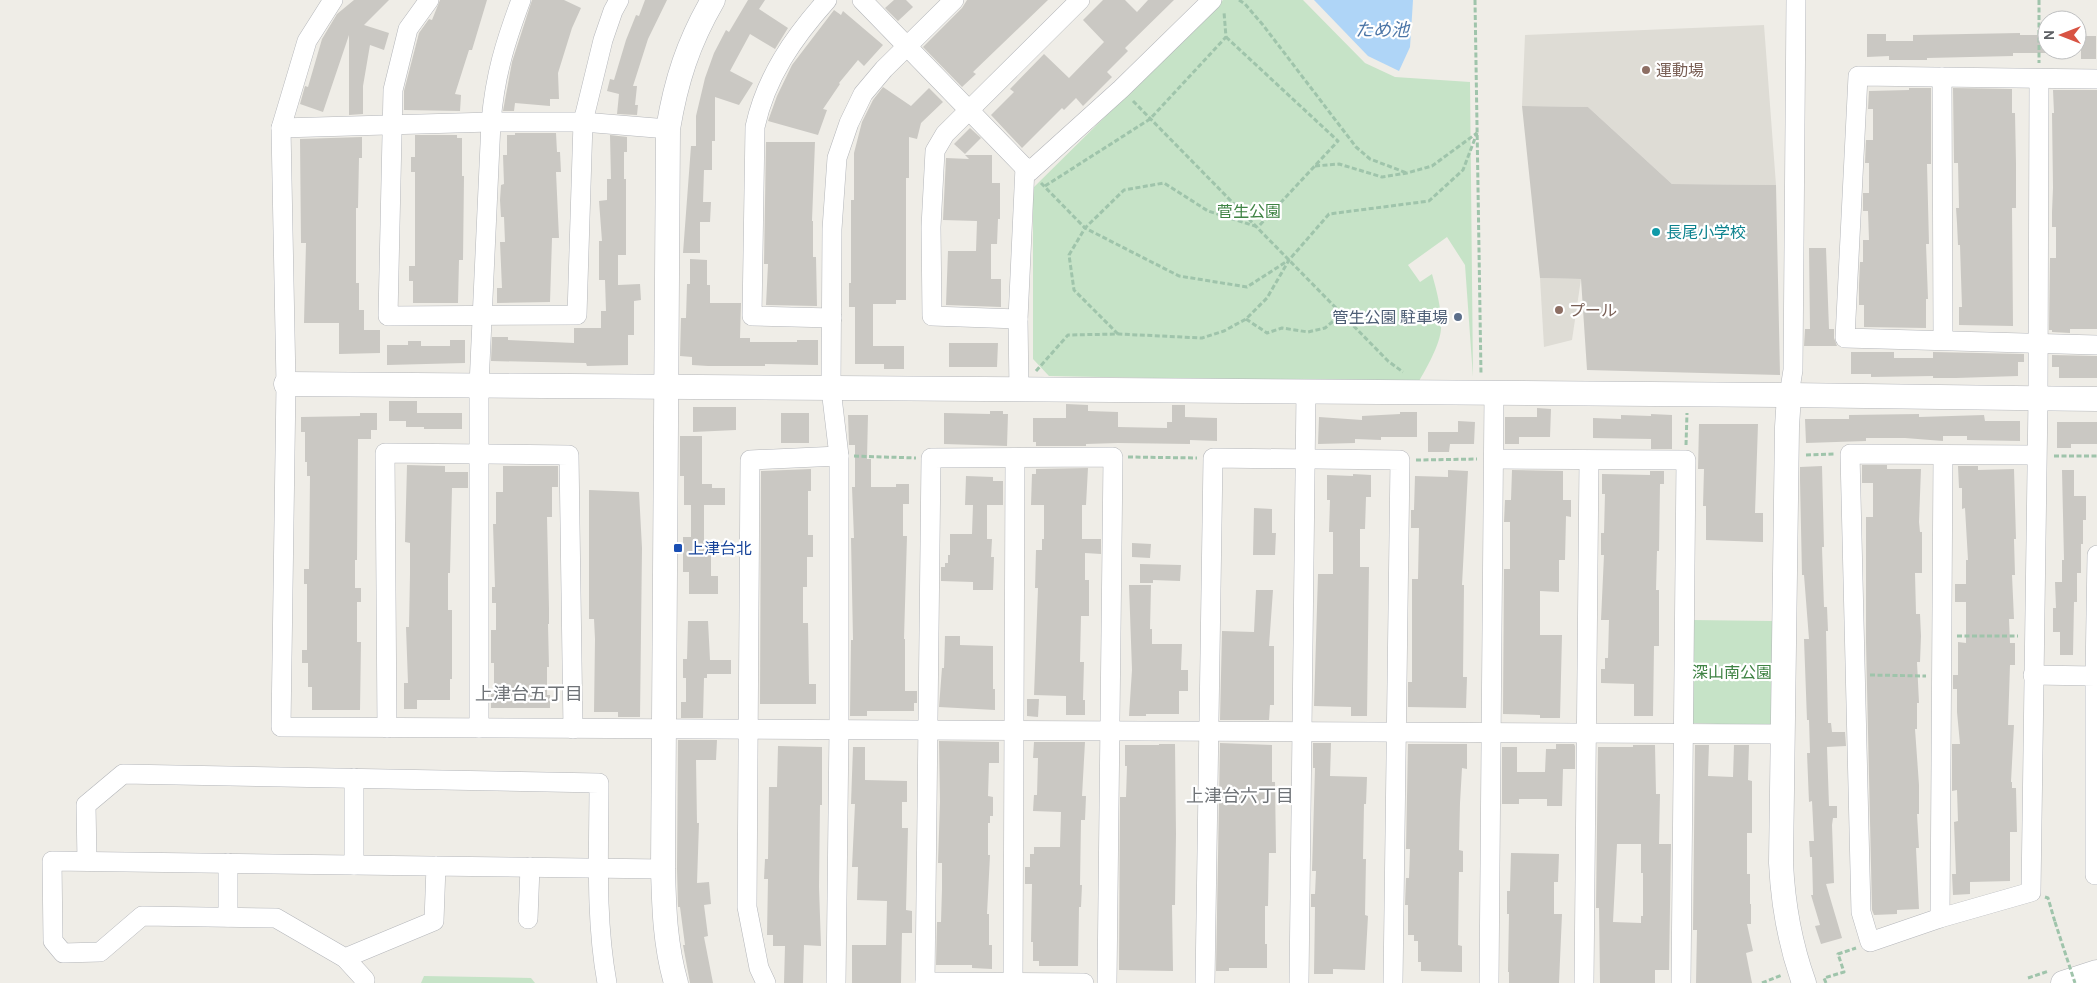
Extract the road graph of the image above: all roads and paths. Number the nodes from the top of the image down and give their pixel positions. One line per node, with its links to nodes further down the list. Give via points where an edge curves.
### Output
1 (333, 0): 26 (street, via 307,42)
2 (429, 0): 25 (street, via 408,29 393,90)
3 (521, 0): 23 (street, via 499,63)
4 (619, 0): 24 (street, via 604,40)
5 (713, 0): 27 (street, via 683,62)
6 (827, 0): 38 (street, via 785,52 760,103 755,127 752,316)
7 (862, 0): 16 (street)
8 (954, 0): 16 (street)
9 (1080, 0): 21 (street)
10 (1239, 0): 31 (path, via 1263,25 1356,147 1370,159)
11 (1475, 0): 28 (path)
12 (1796, 0): 54 (street, via 1793,370)
13 (2039, 0): 18 (path)
14 (1218, 5): 15 (path); 20 (street)
15 (1226, 37): 22 (path); 29 (path, via 1338,141)
16 (908, 46): 21 (street); 38 (street, via 863,94 848,123 837,158 832,229)
17 (1942, 77): 18 (street); 42 (street); 42 (street, via 1858,76 1845,338)
18 (2039, 79): 19 (street); 43 (street)
19 (2097, 80)
20 (1121, 89): 22 (path); 30 (street)
21 (970, 110): 30 (street); 39 (street, via 945,134 935,151 931,226 932,316)
22 (1150, 119): 32 (path); 33 (path)
23 (491, 122): 24 (street); 25 (street); 37 (street)
24 (583, 122): 27 (street); 37 (street, via 576,315)
25 (392, 125): 26 (street); 37 (street, via 388,316)
26 (281, 128): 46 (street)
27 (668, 129): 48 (street)
28 (1477, 133): 31 (path, via 1432,166); 35 (path, via 1463,170 1429,201 1329,214); 52 (path)
29 (1315, 166): 31 (path, via 1340,164 1382,177); 33 (path)
30 (1027, 169): 32 (path); 39 (street)
31 (1407, 173)
32 (1044, 186): 34 (path)
33 (1258, 227): 34 (path, via 1208,211 1164,183 1124,190); 35 (path)
34 (1085, 228): 35 (path, via 1179,276 1247,286); 41 (path, via 1069,255 1074,290)
35 (1289, 260): 36 (path); 40 (path, via 1268,298)
36 (1342, 314): 40 (path, via 1325,328 1308,332 1282,328 1268,333); 45 (path, via 1388,361)
37 (483, 315): 47 (street)
38 (832, 318): 49 (street)
39 (1018, 319): 50 (street)
40 (1246, 319): 41 (path, via 1202,338)
41 (1119, 334): 50 (path, via 1068,335)
42 (1943, 340): 43 (street)
43 (2037, 343): 44 (street); 55 (street)
44 (2097, 344)
45 (1410, 378)
46 (286, 384): 47 (street); 80 (street, via 281,727)
47 (479, 386): 48 (street); 57 (street)
48 (665, 387): 49 (street); 84 (street)
49 (831, 389): 50 (street); 61 (street)
50 (1019, 390): 51 (street)
51 (1306, 392): 52 (street); 68 (street)
52 (1488, 394): 53 (street); 69 (street)
53 (1687, 395): 54 (street); 72 (path)
54 (1789, 395): 55 (street); 95 (street)
55 (2038, 399): 56 (street); 63 (street)
56 (2097, 399)
57 (479, 454): 80 (street, via 385,453); 81 (street); 82 (street, via 569,456)
58 (1850, 454): 59 (path); 60 (street); 76 (street)
59 (1805, 455)
60 (1942, 455): 63 (street); 74 (street)
61 (839, 456): 65 (path); 83 (street); 85 (street, via 750,460)
62 (1113, 456): 66 (street); 67 (path); 88 (street)
63 (2035, 456): 64 (path); 75 (street)
64 (2097, 456)
65 (931, 458): 66 (street); 86 (street)
66 (1015, 458): 87 (street)
67 (1213, 458): 68 (street); 89 (street)
68 (1305, 459): 70 (street); 90 (street)
69 (1494, 459): 70 (path); 71 (street); 92 (street)
70 (1400, 460): 91 (street)
71 (1589, 460): 72 (street); 93 (street)
72 (1686, 460): 94 (street)
73 (2097, 555): 79 (street)
74 (1942, 636): 75 (path); 78 (street)
75 (2034, 636): 77 (street)
76 (1854, 675): 78 (path); 107 (street, via 1861,912 1870,942)
77 (2033, 675): 79 (street); 107 (street, via 2031,892)
78 (1941, 676): 107 (street)
79 (2095, 676): 104 (street)
80 (387, 728): 81 (street)
81 (479, 728): 82 (street)
82 (573, 728): 84 (street)
83 (839, 729): 85 (street); 86 (street); 117 (street)
84 (664, 730): 85 (street); 103 (street)
85 (749, 730): 116 (street, via 747,907 759,968)
86 (928, 730): 87 (street); 112 (street)
87 (1014, 730): 88 (street); 118 (street)
88 (1110, 731): 89 (street); 120 (street)
89 (1209, 731): 90 (street); 121 (street)
90 (1302, 732): 91 (street); 122 (street)
91 (1396, 732): 92 (street); 123 (street)
92 (1491, 733): 93 (street); 124 (street)
93 (1586, 733): 94 (street); 125 (street)
94 (1684, 734): 95 (street); 126 (street)
95 (1784, 734): 127 (street, via 1782,886 1791,942)
96 (354, 778): 97 (street, via 123,774 86,805); 99 (street); 102 (street, via 599,783)
97 (88, 861): 98 (street); 106 (street, via 52,861 53,941 63,953 100,952 142,916)
98 (228, 863): 99 (street); 106 (street)
99 (354, 865): 100 (street)
100 (436, 866): 101 (street); 110 (street, via 434,921)
101 (530, 868): 102 (street); 108 (street)
102 (599, 869): 103 (street); 114 (street, via 598,910)
103 (663, 869): 115 (street, via 665,927)
104 (2097, 875)
105 (2048, 898): 130 (path, bridge)
106 (228, 918): 110 (street, via 276,918)
107 (1940, 918)
108 (528, 920)
109 (1856, 948): 128 (path, via 1838,954 1844,972 1824,978)
110 (346, 958): 113 (street, via 365,980)
111 (2097, 972): 129 (street)
112 (925, 982): 118 (street)
113 (364, 983)
114 (607, 983)
115 (676, 983)
116 (766, 983)
117 (836, 983)
118 (1013, 983): 119 (street)
119 (1084, 983)
120 (1107, 983)
121 (1205, 983)
122 (1299, 983)
123 (1393, 983)
124 (1488, 983)
125 (1584, 983)
126 (1681, 983)
127 (1804, 983)
128 (1826, 983)
129 (2063, 983)
130 (2076, 983)

